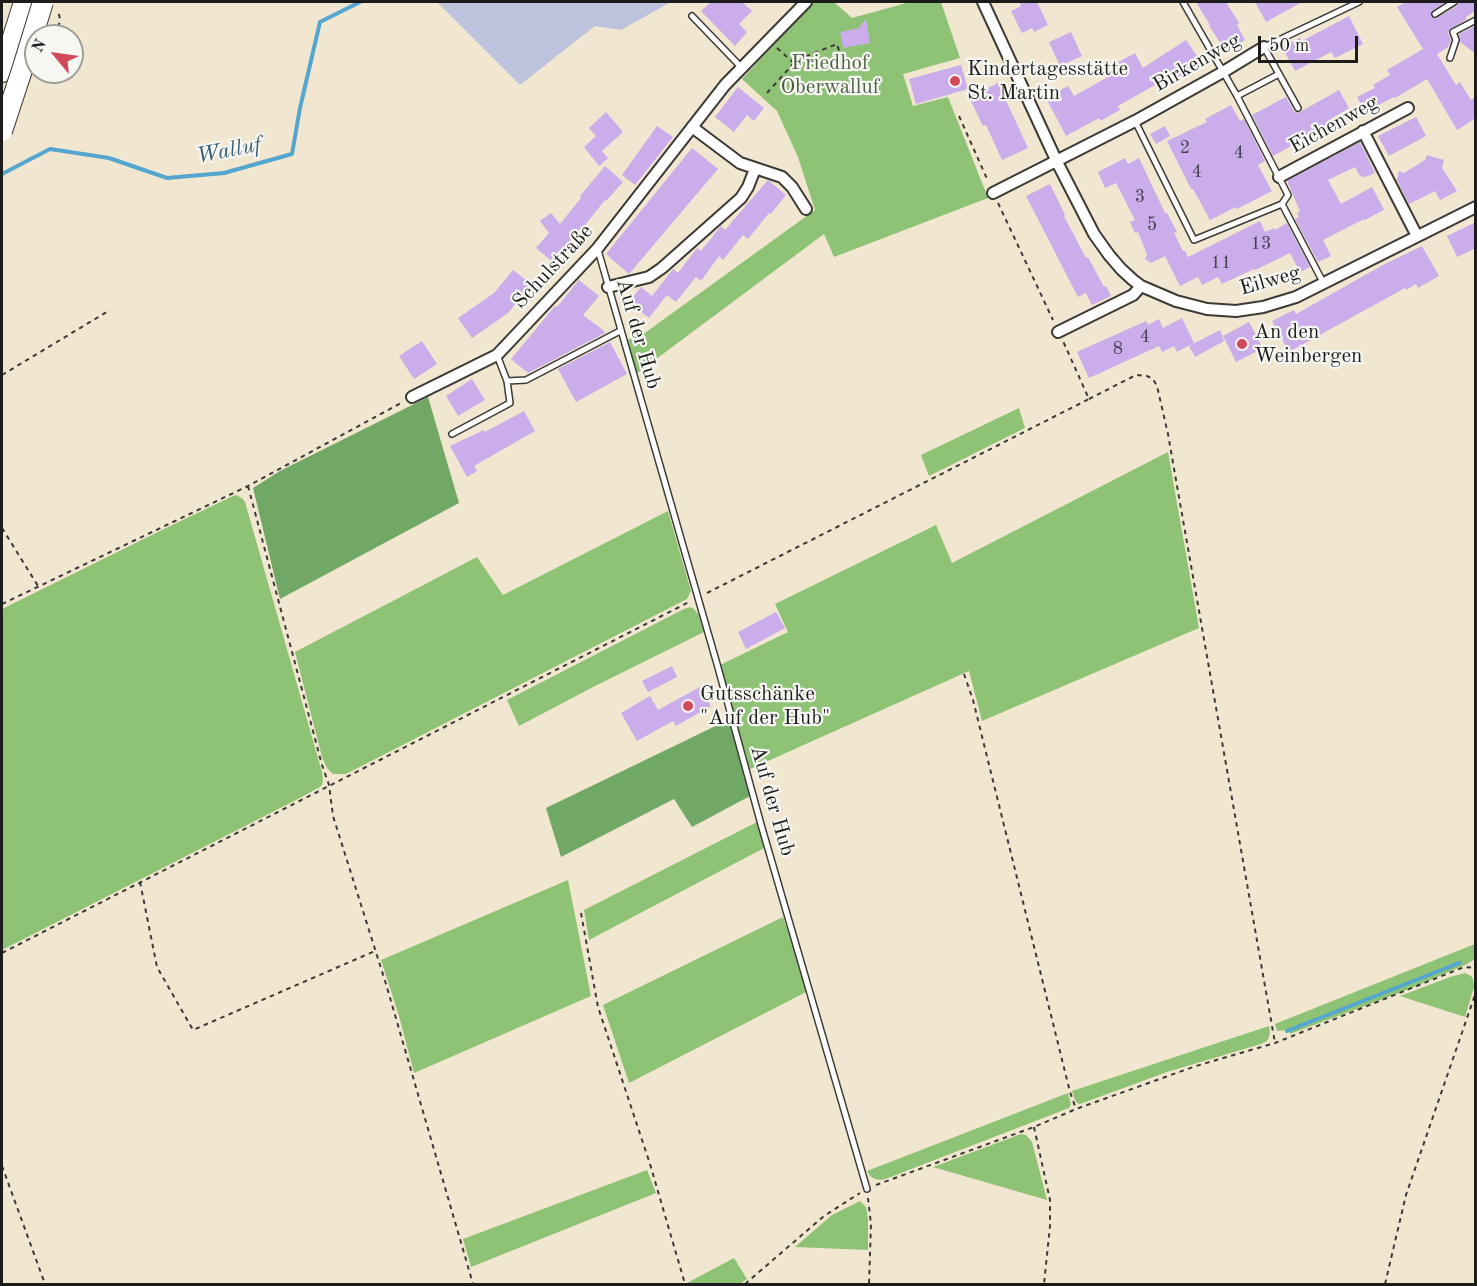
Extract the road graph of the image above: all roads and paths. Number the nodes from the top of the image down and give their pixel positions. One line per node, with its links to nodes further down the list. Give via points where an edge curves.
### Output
1 (24, 2): 18 (highway)
2 (806, 2): 17 (street, Schulstraße)
3 (983, 2): 30 (street, Eilweg)
4 (1183, 2): 19 (lane)
5 (1359, 2): 13 (lane, Birkenweg)
6 (1454, 2): 8 (lane)
7 (51, 6): 11 (path); 28 (highway, bridge, via 23,67)
8 (1435, 14)
9 (692, 16): 17 (lane)
10 (1476, 20): 15 (lane, via 1453,32 1456,40)
11 (59, 24)
12 (777, 47): 16 (path)
13 (1264, 47): 19 (street, Birkenweg); 20 (lane)
14 (841, 57): 16 (path, via 837,44)
15 (1450, 58)
16 (794, 63): 21 (path)
17 (741, 68): 27 (street, Schulstraße)
18 (2, 72)
19 (1223, 72): 22 (lane); 26 (street, Birkenweg)
20 (1280, 74): 22 (lane); 23 (lane)
21 (767, 93)
22 (1237, 96): 32 (lane)
23 (1298, 108)
24 (1407, 108): 29 (street, Eichenweg)
25 (959, 116): 33 (path)
26 (1135, 121): 30 (street, Birkenweg); 34 (lane, via 1194,240)
27 (692, 127): 31 (street, via 740,163); 38 (street, Schulstraße)
28 (2, 131)
29 (1363, 131): 32 (street, Eichenweg); 37 (street)
30 (1057, 162): 33 (street, Birkenweg); 40 (street, Eilweg, via 1094,234 1121,269)
31 (755, 169): 36 (street, via 782,177); 41 (street, via 741,198 662,268 649,277)
32 (1280, 177): 34 (lane, via 1288,195)
33 (993, 193): 44 (path)
34 (1282, 204): 39 (lane)
35 (1476, 207): 37 (street, Eilweg)
36 (806, 209)
37 (1417, 236): 39 (street, Eilweg)
38 (597, 249): 41 (lane, Auf der Hub); 45 (street, Schulstraße)
39 (1324, 284): 40 (street, Eilweg, via 1296,297 1236,311 1176,301)
40 (1142, 286): 44 (street, via 1133,295)
41 (608, 287): 43 (lane, Auf der Hub)
42 (110, 310): 46 (path)
43 (620, 331): 47 (lane, via 526,380); 54 (lane, Auf der Hub)
44 (1058, 332): 49 (path)
45 (497, 355): 47 (lane); 48 (street, Schulstraße)
46 (2, 375)
47 (507, 381): 50 (lane, via 510,403)
48 (412, 397): 51 (path)
49 (1089, 399): 54 (path); 64 (path, via 1136,375 1153,379 1157,386)
50 (452, 434)
51 (249, 486): 53 (path); 57 (path)
52 (2, 528): 53 (path)
53 (38, 586): 55 (path)
54 (698, 597): 57 (path); 68 (lane, Auf der Hub)
55 (2, 604)
56 (964, 674): 65 (path)
57 (329, 785): 58 (path); 60 (path, via 333,816)
58 (140, 882): 60 (path, via 157,968 193,1030); 61 (path)
59 (581, 913): 71 (path, via 598,1007)
60 (375, 950): 70 (path)
61 (2, 953)
62 (1476, 968): 64 (path, via 1464,967 1444,974)
63 (1476, 992): 75 (path, via 1406,1194)
64 (1275, 1043): 65 (path, via 1196,1066)
65 (1076, 1109): 66 (path)
66 (1034, 1127): 68 (path); 74 (path, via 1050,1200)
67 (2, 1166): 69 (path)
68 (867, 1188): 72 (path, via 824,1216); 73 (path, via 871,1224)
69 (45, 1284)
70 (473, 1284)
71 (685, 1284)
72 (745, 1284)
73 (868, 1284)
74 (1044, 1284)
75 (1385, 1284)

